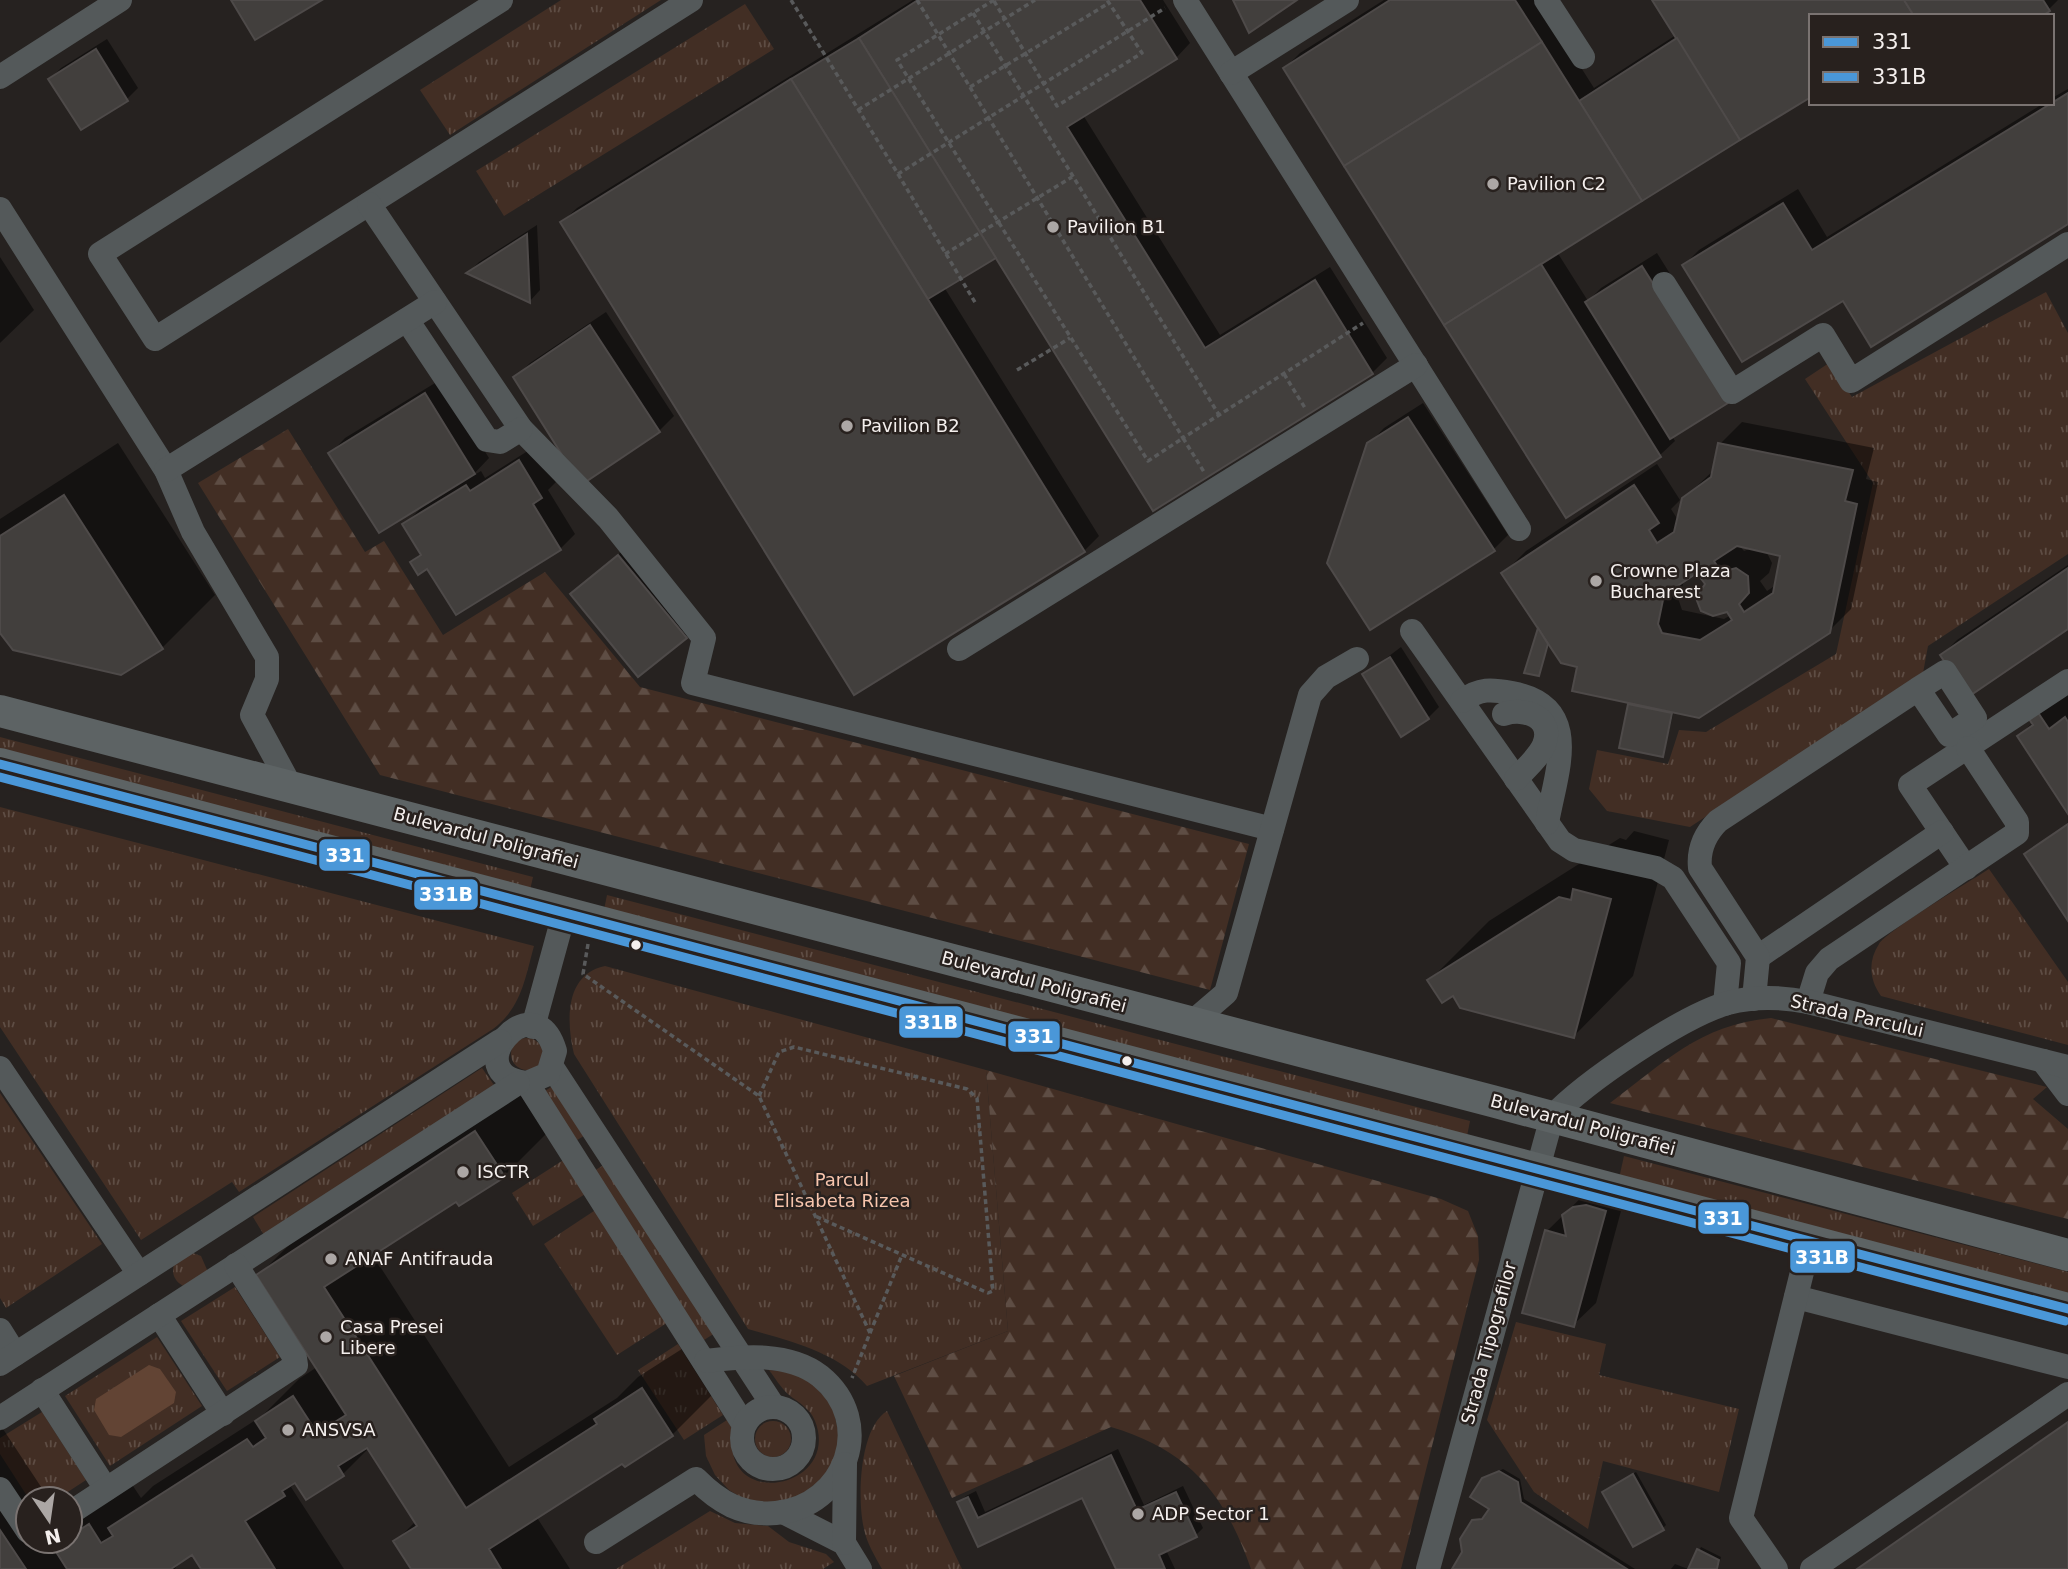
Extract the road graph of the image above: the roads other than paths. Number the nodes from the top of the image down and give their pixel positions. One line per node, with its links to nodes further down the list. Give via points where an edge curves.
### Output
1 (120, 0): 9 (street)
2 (501, 0): 10 (street, via 100,254 155,340)
3 (691, 0): 10 (street)
4 (1347, 0): 8 (street)
5 (1177, 3): 8 (street)
6 (1558, 4): 7 (street)
7 (1583, 57)
8 (1231, 73): 16 (street)
9 (0, 77)
10 (369, 204): 14 (street)
11 (0, 209): 18 (street)
12 (2068, 244): 13 (street, via 1851,381 1823,335 1732,392)
13 (1664, 284)
14 (435, 302): 15 (street); 17 (street)
15 (407, 320): 17 (street, via 487,440 500,442); 18 (street)
16 (1416, 365): 19 (street); 21 (street)
17 (521, 429): 33 (street, via 608,518 704,638 693,683)
18 (166, 470): 31 (street, via 193,532 267,657 267,679 252,715)
19 (1519, 529)
20 (1412, 631): 25 (street)
21 (959, 649)
22 (1357, 659): 33 (street, via 1326,677 1310,695)
23 (2068, 681): 28 (street)
24 (1919, 689): 38 (street, via 1718,821 1704,838 1700,868)
25 (1462, 701): 30 (street); 32 (street, via 1489,689 1534,698 1553,716 1562,738)
26 (0, 711): 31 (main road, Bulevardul Poligrafiei)
27 (1504, 714): 30 (street, via 1531,712 1545,733 1543,748)
28 (1968, 748): 34 (street, via 1910,785); 36 (street, via 2018,827 2012,837)
29 (0, 764): 37 (main road)
30 (1517, 779): 32 (street)
31 (291, 787): 35 (main road, Bulevardul Poligrafiei)
32 (1547, 822): 42 (street, via 1560,841 1574,850 1656,868 1673,878 1728,963)
33 (1272, 829): 39 (street)
34 (1942, 832): 36 (street); 38 (street)
35 (578, 863): 37 (main road); 43 (main road, Bulevardul Poligrafiei)
36 (1966, 868): 41 (street, via 1829,959 1817,974)
37 (564, 914): 44 (street); 54 (main road)
38 (1759, 957): 40 (street)
39 (1226, 993): 43 (street); 45 (street)
40 (1754, 999): 41 (street, Strada Parcului); 42 (street, Strada Parcului)
41 (1808, 1002): 47 (street, Strada Parcului)
42 (1725, 1004): 53 (street, Strada Parcului, via 1693,1017 1591,1082)
43 (1191, 1023): 45 (main road, Bulevardul Poligrafiei)
44 (533, 1027): 46 (street, via 518,1027); 48 (street, via 552,1042)
45 (1245, 1037): 53 (main road, Bulevardul Poligrafiei)
46 (500, 1041): 51 (street, via 499,1066 510,1079); 58 (street)
47 (2043, 1061): 50 (street, Strada Parcului); 52 (street)
48 (552, 1067): 51 (street, via 542,1079); 63 (street)
49 (0, 1068): 58 (street)
50 (2068, 1068)
51 (522, 1083): 57 (street); 65 (street)
52 (2068, 1094)
53 (1552, 1116): 54 (street, Strada Tipografilor); 56 (main road, Bulevardul Poligrafiei)
54 (1537, 1168): 55 (main road); 81 (street, Strada Tipografilor)
55 (1810, 1240): 59 (street); 60 (main road)
56 (2068, 1255)
57 (236, 1265): 61 (street); 70 (street, via 296,1358 296,1365)
58 (139, 1274): 64 (street)
59 (1796, 1297): 66 (street); 82 (street, via 1741,1518)
60 (2068, 1309)
61 (159, 1315): 67 (street); 70 (street)
62 (0, 1330): 64 (street)
63 (741, 1356): 65 (street); 69 (street); 73 (street, via 784,1361 819,1375 842,1403 851,1443)
64 (7, 1359)
65 (706, 1361): 72 (street)
66 (2068, 1367)
67 (42, 1390): 71 (street); 75 (street)
68 (2068, 1394): 83 (street)
69 (774, 1407): 72 (street, via 757,1411); 72 (street, via 792,1414 803,1430 801,1450 789,1465 769,1469 751,1461 742,1444)
70 (223, 1413): 75 (street)
71 (0, 1418)
72 (744, 1424)
73 (845, 1464): 78 (street, via 821,1496); 80 (street)
74 (0, 1489): 77 (street)
75 (106, 1489): 76 (street)
76 (84, 1504)
77 (14, 1510)
78 (783, 1512): 79 (street, via 763,1514 726,1505 696,1479); 80 (street)
79 (596, 1542)
80 (851, 1561)
81 (1428, 1569)
82 (1776, 1569)
83 (1812, 1569)

